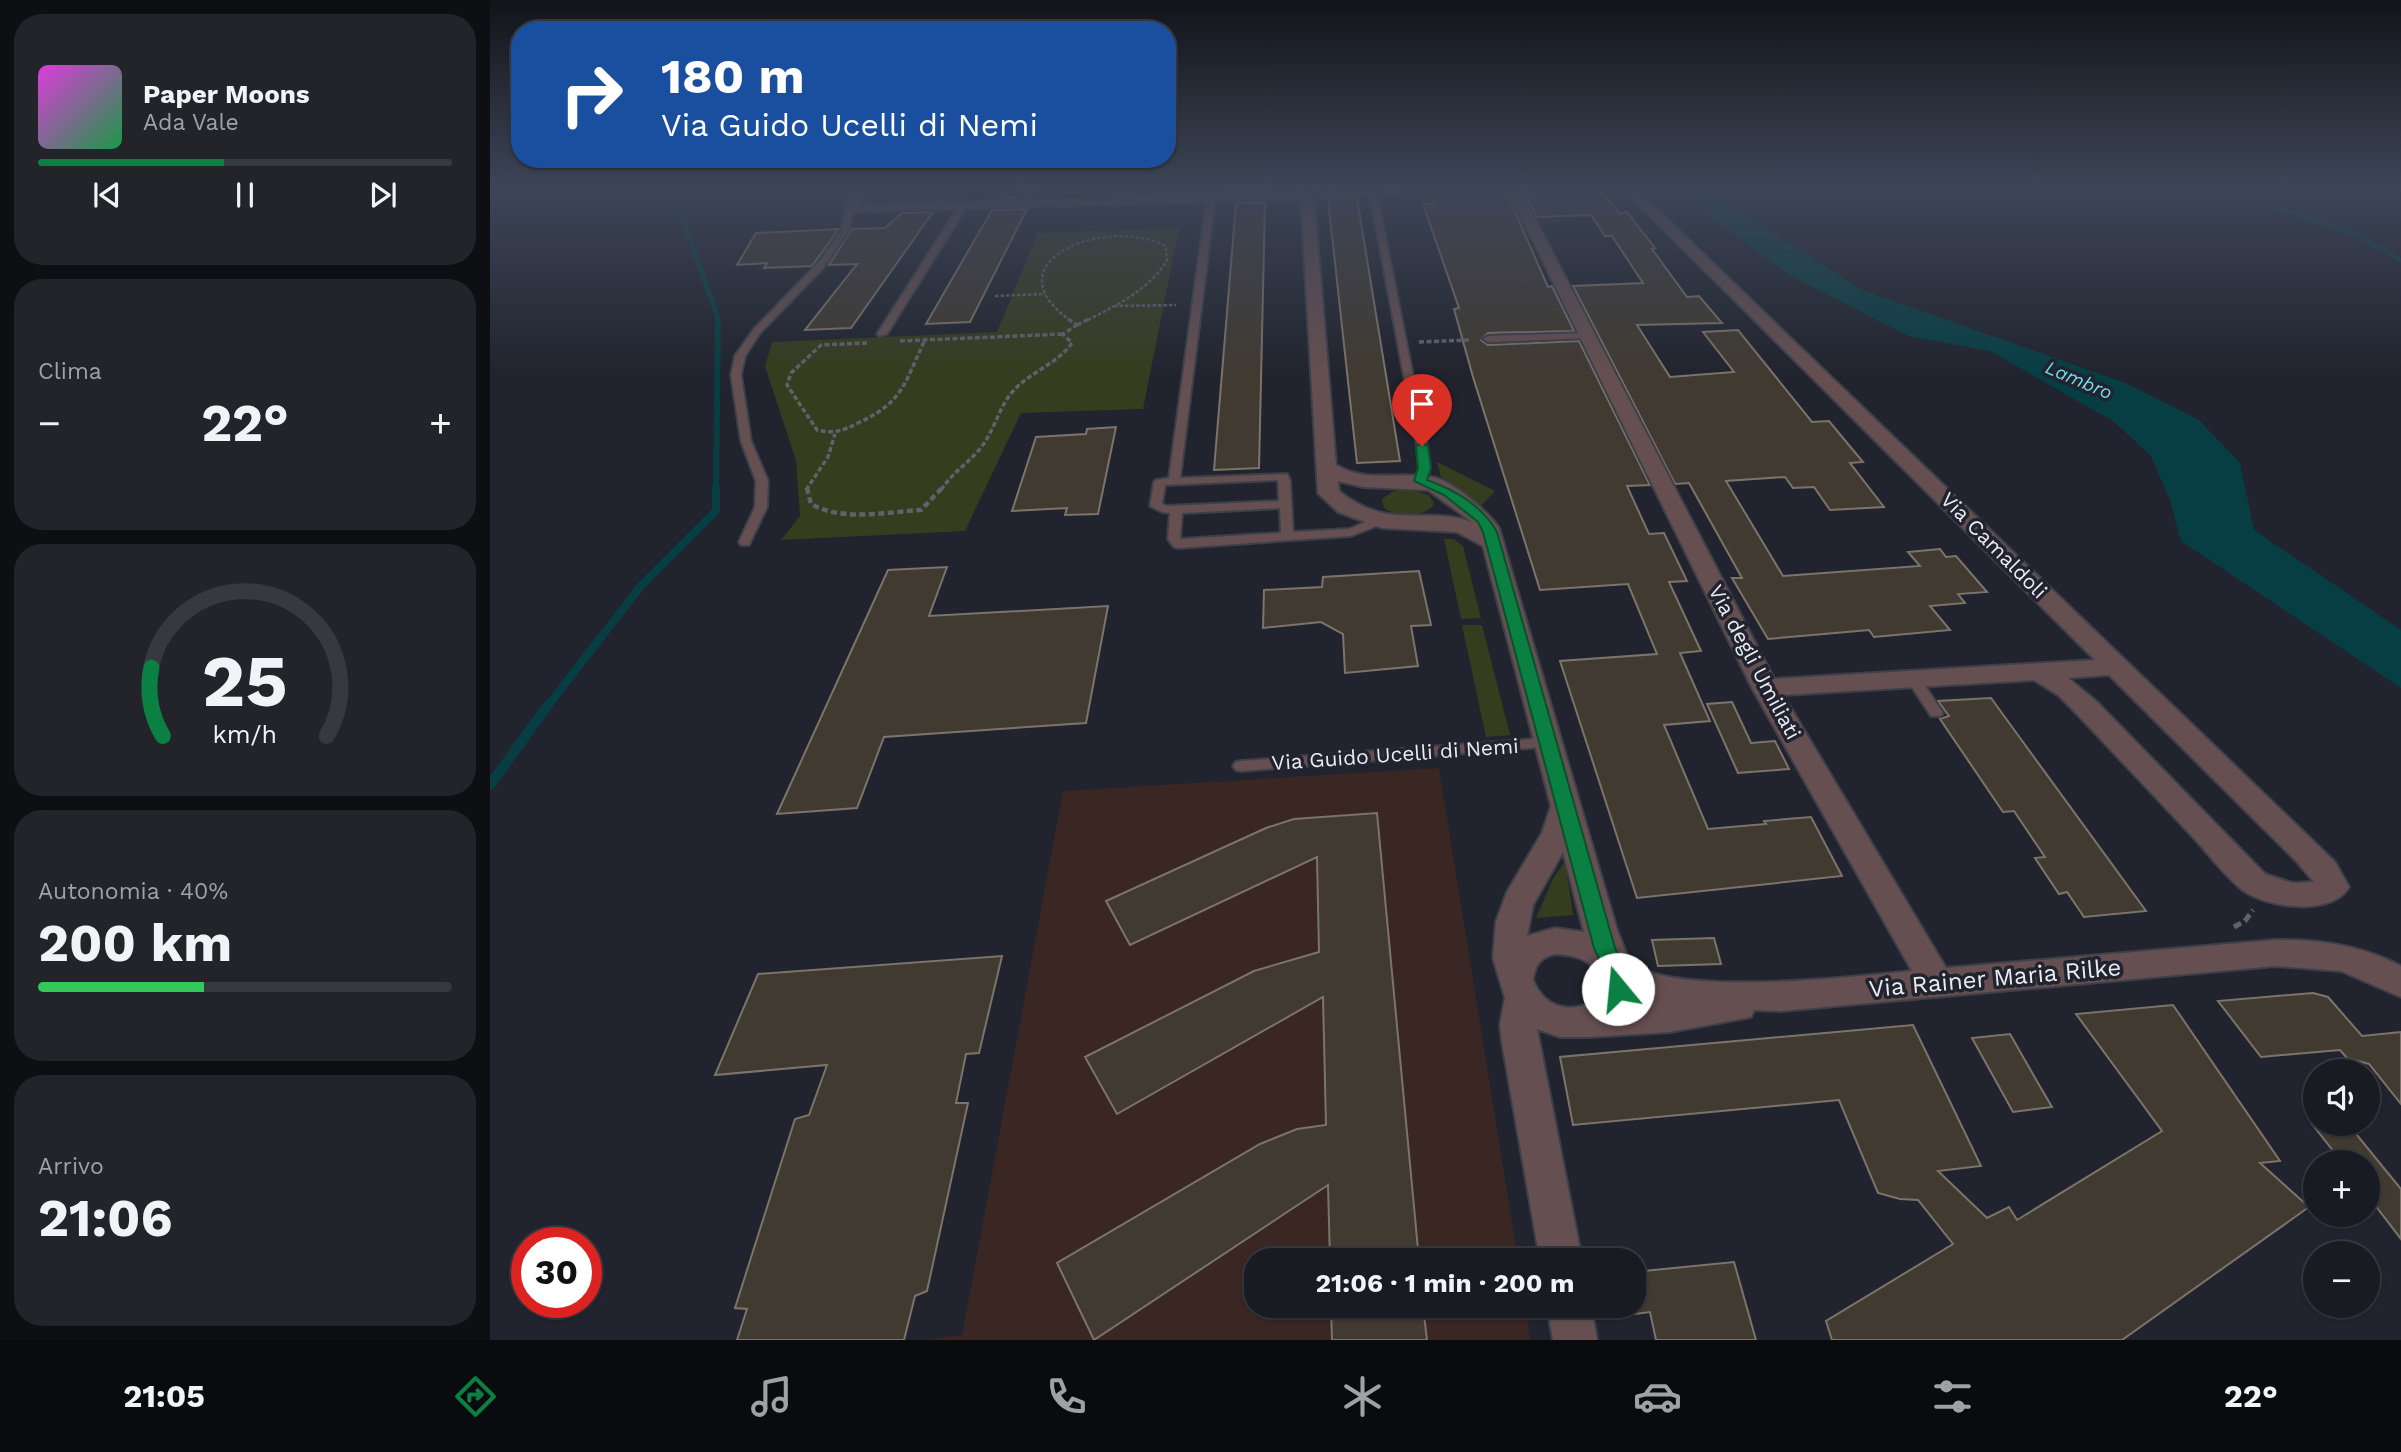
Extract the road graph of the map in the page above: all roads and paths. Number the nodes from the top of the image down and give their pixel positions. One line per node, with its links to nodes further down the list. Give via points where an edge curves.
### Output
1 (831, 251): 32 (lane, via 740,356 736,375 746,441 762,481 761,507)
2 (935, 251): 17 (lane)
3 (1062, 251): 10 (path, via 1050,259 1041,276)
4 (1167, 251): 13 (path, via 1161,272 1147,286)
5 (1204, 251): 24 (lane)
6 (1311, 251): 23 (street)
7 (1385, 251): 21 (lane)
8 (1544, 251): 16 (street, Via degli Umiliati)
9 (1692, 251): 34 (street, Via Camaldoli)
10 (1045, 294): 11 (path); 14 (path)
11 (995, 296)
12 (1176, 305): 13 (path)
13 (1112, 306): 14 (path)
14 (1077, 325): 15 (path)
15 (1063, 334): 19 (path); 22 (path, via 1072,343 1066,353 1024,378 999,411 979,451 953,472 921,510 846,514 811,504 806,490 828,457)
16 (1585, 335): 18 (lane); 37 (street, Via degli Umiliati)
17 (879, 338): 22 (path, via 821,345 788,378 787,385 817,430)
18 (1488, 339): 21 (path)
19 (925, 340): 20 (path); 22 (path, via 892,404)
20 (899, 341)
21 (1403, 343): 25 (lane, via 1425,468)
22 (835, 434)
23 (1326, 468): 25 (street, Via Guido Ucelli di Nemi, via 1363,481); 29 (street, via 1328,491 1334,499)
24 (1174, 481): 27 (lane, via 1283,476); 28 (lane, via 1160,482 1156,506)
25 (1413, 481): 26 (street, Via Guido Ucelli di Nemi, via 1444,489); 29 (street, via 1383,485 1369,493 1364,503)
26 (1452, 496): 30 (street, via 1448,513); 33 (street, Via Guido Ucelli di Nemi, via 1483,520)
27 (1285, 504): 28 (lane); 31 (lane)
28 (1176, 510): 31 (lane, via 1174,539 1178,544)
29 (1375, 517): 30 (street); 31 (lane, via 1351,532)
30 (1415, 524): 33 (street, via 1465,527 1483,535)
31 (1287, 538)
32 (745, 542)
33 (1494, 548): 39 (street, Via Guido Ucelli di Nemi)
34 (2114, 667): 35 (street); 35 (street, Via Camaldoli, via 2324,870 2333,887 2307,897 2254,882 2087,707)
35 (2039, 671): 36 (street)
36 (1913, 678): 37 (street); 38 (lane)
37 (1765, 688): 43 (street, Via degli Umiliati)
38 (1936, 713)
39 (1549, 743): 40 (lane, Via Guido Ucelli di Nemi); 41 (street, Via Guido Ucelli di Nemi)
40 (1241, 765)
41 (1566, 806): 42 (street, Via Guido Ucelli di Nemi); 45 (street, via 1558,835 1515,912 1512,939)
42 (1615, 970): 45 (street, via 1587,945 1550,941 1524,955 1516,968); 46 (street, Via Rainer Maria Rilke, via 1642,988 1667,993); 47 (street, via 1618,988 1610,1006 1592,1019)
43 (1936, 982): 44 (street, Via Rainer Maria Rilke, via 2284,953 2328,954 2363,963); 46 (street, Via Rainer Maria Rilke)
44 (2401, 983)
45 (1518, 990): 47 (street, via 1545,1018); 48 (street, via 1520,1042)
46 (1781, 997): 47 (street, Via Rainer Maria Rilke, via 1693,1014)
47 (1576, 1022)
48 (1559, 1248)
49 (1571, 1318): 50 (street)
50 (1576, 1340)

